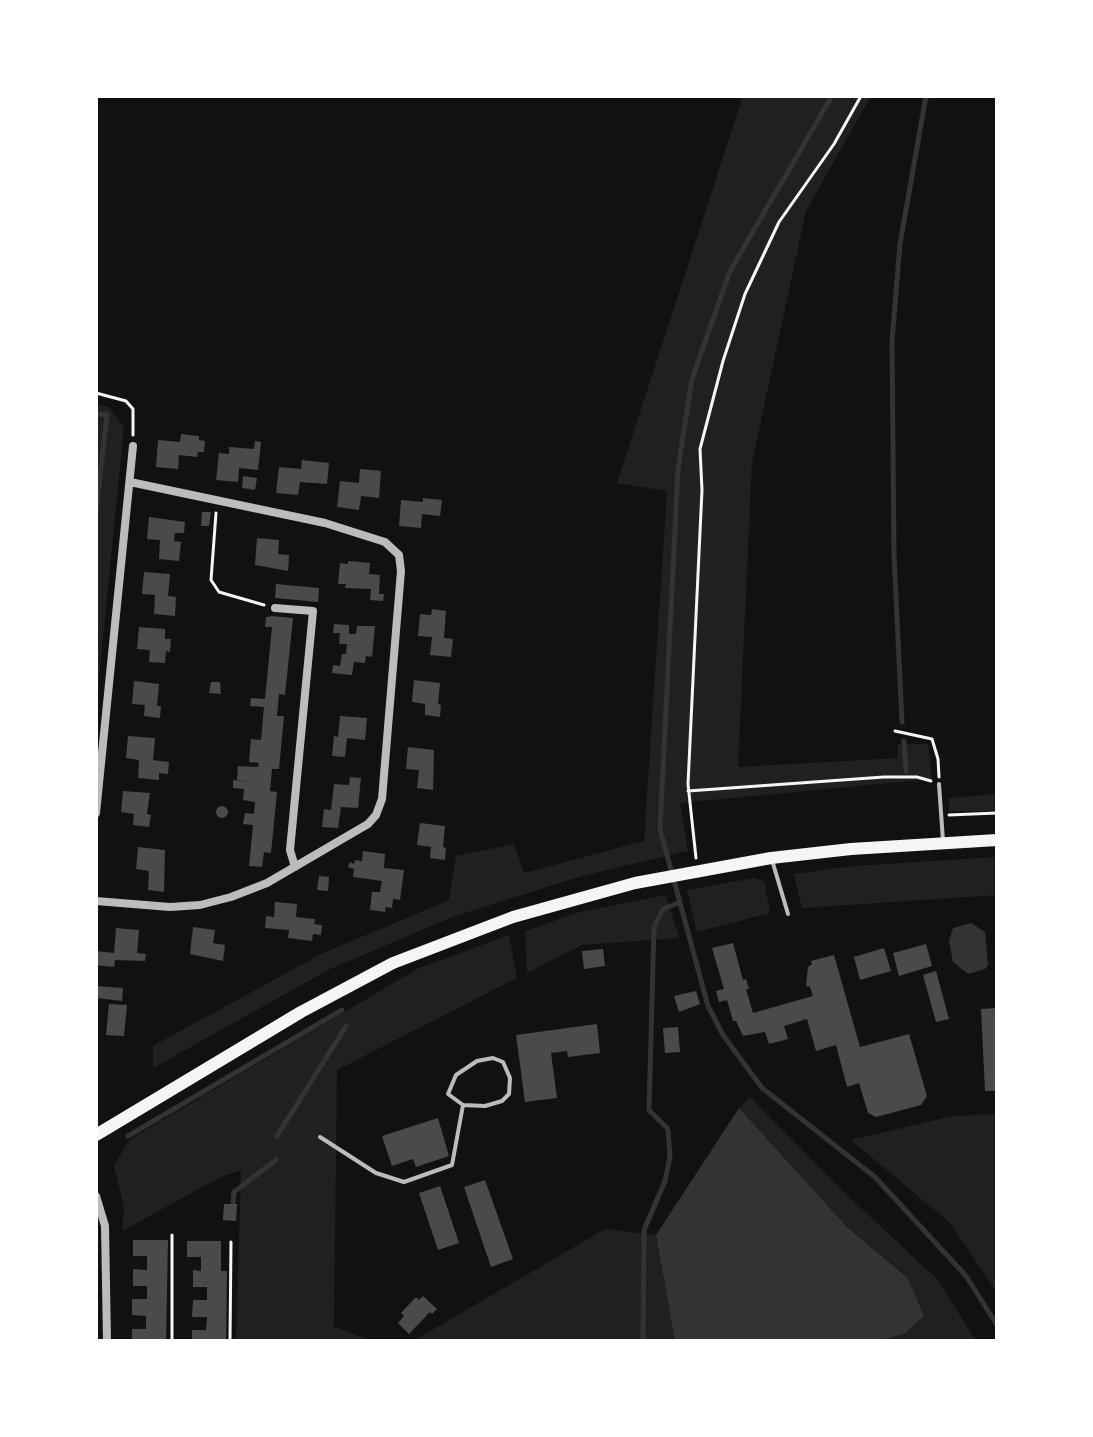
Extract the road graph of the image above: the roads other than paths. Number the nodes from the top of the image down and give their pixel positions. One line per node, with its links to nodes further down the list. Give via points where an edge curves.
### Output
1 (133, 446): 2 (street)
2 (130, 482): 5 (street); 9 (street, via 325,523 385,542 399,555 382,799 368,824)
3 (275, 608): 9 (street, via 313,611 290,850)
4 (939, 784): 7 (lane)
5 (96, 813)
6 (997, 840): 7 (main road)
7 (943, 843): 8 (main road)
8 (771, 858): 11 (lane); 13 (main road, via 635,883 513,917 393,963)
9 (295, 867): 10 (street, via 267,883 200,905)
10 (96, 901)
11 (788, 914)
12 (463, 1105): 12 (lane, via 448,1094 456,1075 477,1061 503,1062 509,1094 485,1106); 14 (lane, via 452,1165 404,1182 376,1173)
13 (96, 1135)
14 (320, 1137)
15 (96, 1196): 16 (street, via 105,1226)
16 (107, 1341)

